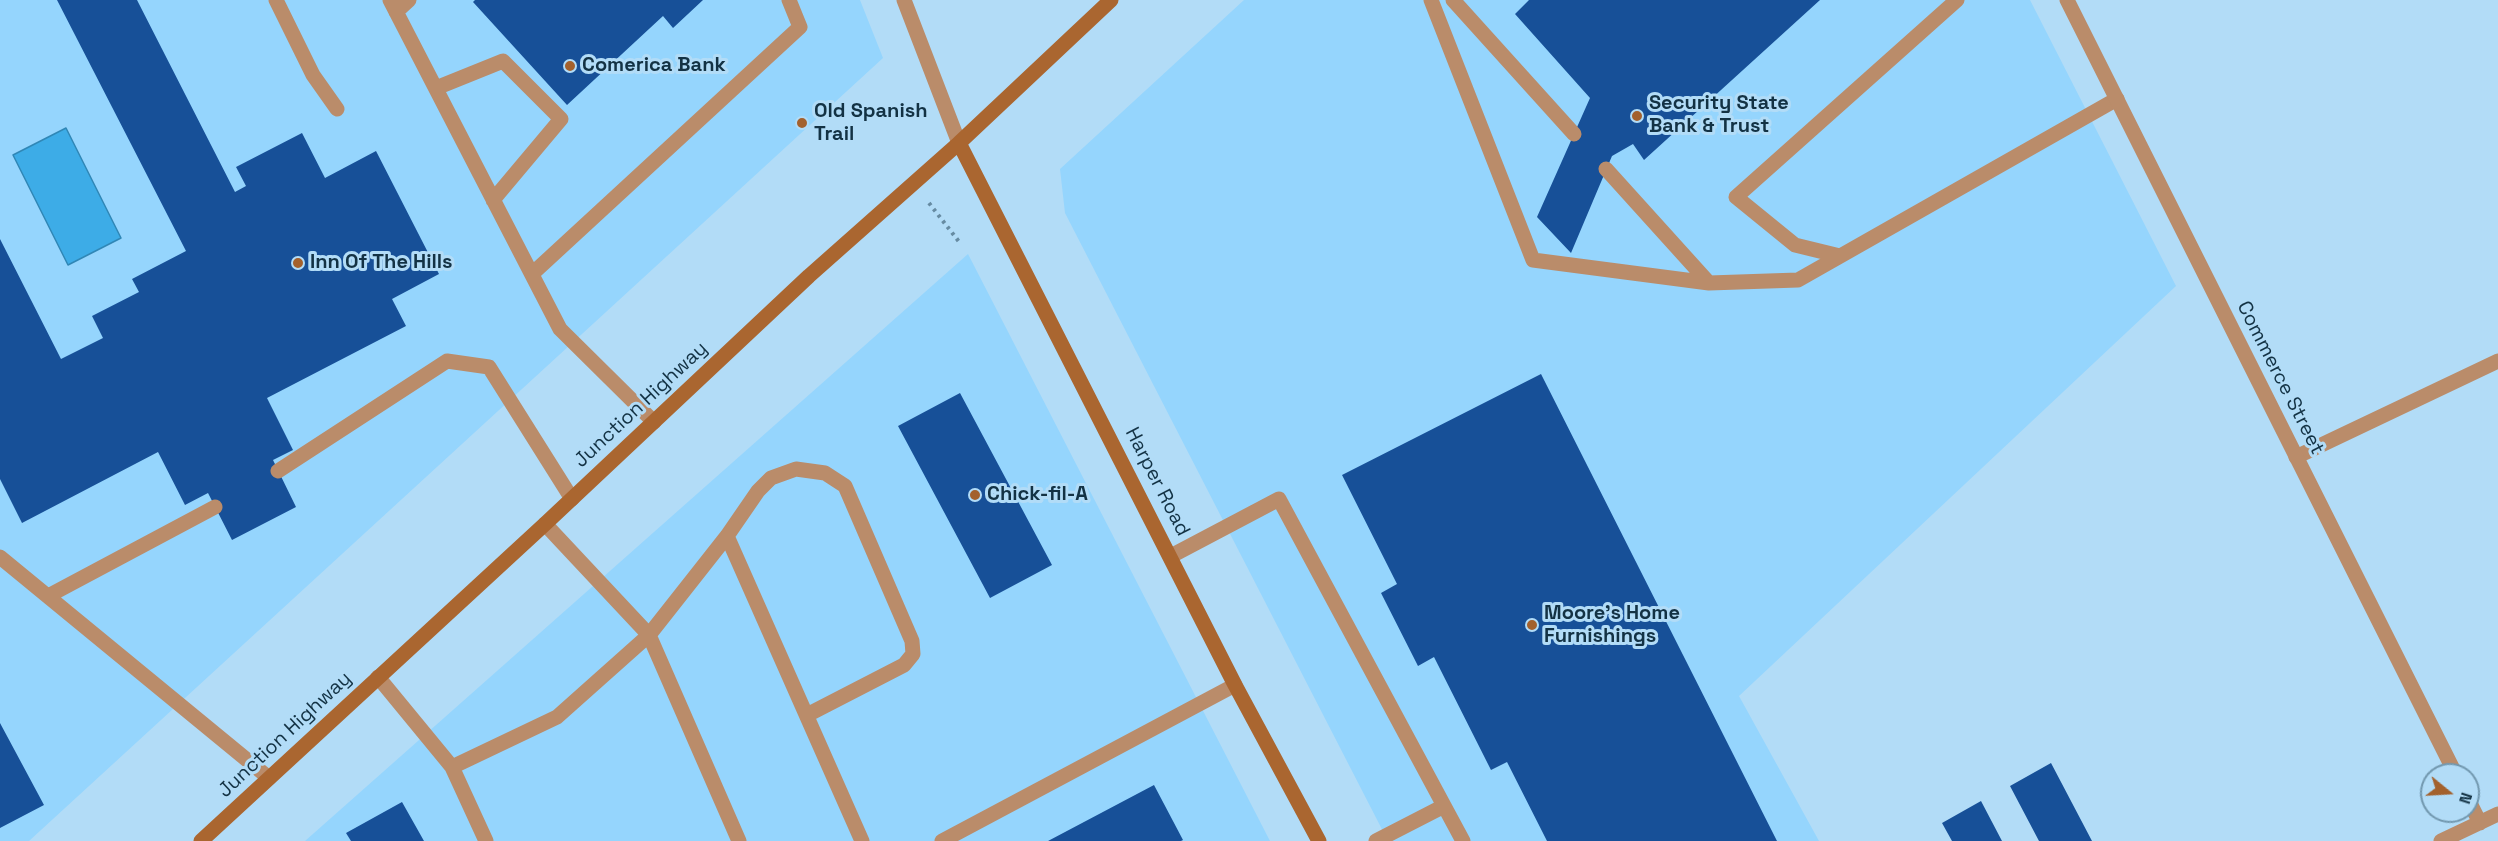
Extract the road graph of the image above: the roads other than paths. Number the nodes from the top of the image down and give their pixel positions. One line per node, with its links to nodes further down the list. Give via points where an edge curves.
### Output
1 (276, 0): 13 (street, via 313,75)
2 (409, 0): 10 (street)
3 (789, 0): 19 (street, via 800,27)
4 (904, 0): 15 (street)
5 (1111, 0): 15 (main road, Junction Highway)
6 (1431, 0): 20 (street, via 1533,260)
7 (1453, 0): 14 (street)
8 (1957, 0): 18 (street, via 1736,197 1795,245)
9 (2067, 0): 12 (street, Commerce Street)
10 (393, 6): 11 (street)
11 (436, 88): 17 (street); 17 (street, via 503,61 561,119)
12 (2117, 99): 18 (street); 23 (street, Commerce Street)
13 (337, 109)
14 (1574, 134)
15 (959, 143): 22 (main road, Junction Highway, via 809,276); 30 (main road, Harper Road)
16 (1606, 169): 20 (street)
17 (493, 200): 19 (street)
18 (1840, 256): 20 (street, via 1798,280)
19 (532, 274): 22 (street, via 560,329)
20 (1709, 283)
21 (2498, 361): 23 (street)
22 (654, 422): 25 (main road, Junction Highway)
23 (2296, 457): 36 (street, Commerce Street)
24 (278, 471): 25 (street, via 447,361 489,367)
25 (572, 499): 27 (main road, Junction Highway)
26 (215, 507): 31 (street)
27 (545, 524): 32 (street); 33 (main road, Junction Highway)
28 (727, 536): 32 (street); 35 (street); 35 (street, via 771,478 796,469 825,473 845,486 912,640 913,654 904,665)
29 (0, 556): 31 (street)
30 (1171, 556): 34 (main road, Harper Road); 39 (street, via 1279,499)
31 (48, 596): 38 (street)
32 (649, 635): 37 (street, via 557,717); 44 (street)
33 (378, 677): 37 (street); 38 (main road, Junction Highway)
34 (1235, 685): 46 (street); 47 (main road, Harper Road)
35 (807, 716): 45 (street)
36 (2450, 763)
37 (452, 767): 43 (street)
38 (269, 778): 42 (main road, Junction Highway)
39 (1444, 806): 48 (street); 49 (street)
40 (2498, 814): 41 (street)
41 (2480, 823): 50 (street)
42 (201, 841)
43 (486, 841)
44 (739, 841)
45 (862, 841)
46 (942, 841)
47 (1318, 841)
48 (1376, 841)
49 (1463, 841)
50 (2441, 841)

